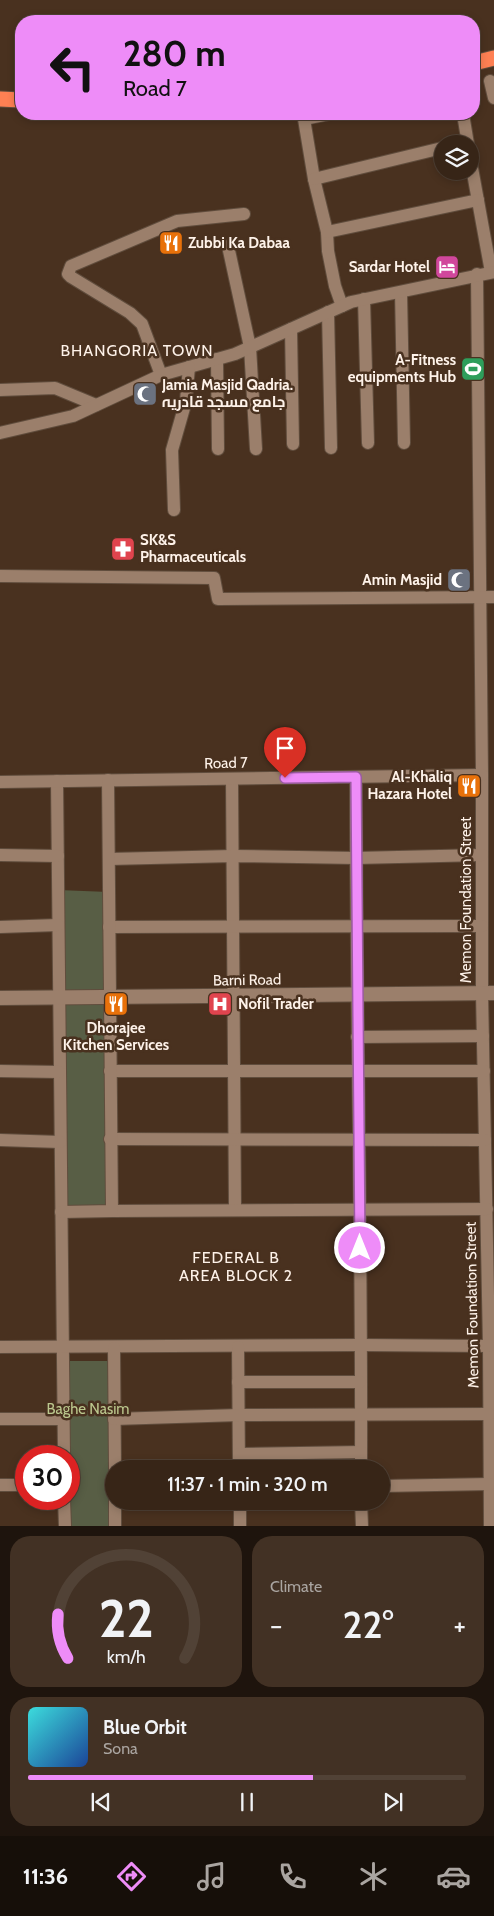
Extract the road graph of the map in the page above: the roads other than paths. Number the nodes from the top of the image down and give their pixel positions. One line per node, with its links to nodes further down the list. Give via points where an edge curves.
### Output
1 (494, 58): 2 (highway)
2 (480, 62)
3 (490, 81): 4 (street)
4 (494, 98)
5 (0, 99): 6 (highway)
6 (15, 100)
7 (304, 120): 11 (street)
8 (464, 120): 9 (street)
9 (466, 135)
10 (434, 150): 11 (street)
11 (314, 179): 15 (street)
12 (474, 180): 13 (street)
13 (478, 200): 15 (street); 17 (street)
14 (244, 214): 27 (street, via 177,221 68,268 71,278 130,313 142,324)
15 (327, 232): 21 (street, via 328,252)
16 (228, 246): 24 (street)
17 (492, 272): 18 (street)
18 (477, 274): 19 (street); 40 (street, Memon Foundation Street)
19 (401, 292): 20 (street); 32 (street)
20 (364, 299): 21 (street); 31 (street)
21 (342, 306): 22 (street)
22 (328, 312): 23 (street); 34 (street)
23 (291, 329): 24 (street); 33 (street)
24 (250, 347): 25 (street); 36 (street)
25 (217, 359): 26 (street); 35 (street)
26 (189, 367): 27 (street); 37 (street, via 186,401 172,450)
27 (161, 375): 29 (street)
28 (0, 390): 29 (street, via 55,388)
29 (96, 405): 30 (street, via 73,416)
30 (0, 433)
31 (368, 443)
32 (404, 443)
33 (293, 444)
34 (331, 448)
35 (218, 449)
36 (256, 449)
37 (174, 510)
38 (0, 576): 40 (street, via 214,578 218,599)
39 (494, 597): 40 (street)
40 (480, 598): 46 (street, Memon Foundation Street)
41 (356, 777): 42 (street, Road 7); 46 (street, Road 7); 51 (street)
42 (232, 779): 43 (street, Road 7); 50 (street)
43 (108, 780): 44 (street, Road 7); 52 (street)
44 (57, 781): 45 (street, Road 7); 49 (street)
45 (0, 782)
46 (486, 783): 47 (street, Memon Foundation Street)
47 (482, 854): 51 (street); 56 (street, Memon Foundation Street)
48 (0, 856): 49 (street)
49 (58, 856): 55 (street)
50 (233, 856): 51 (street); 52 (street); 53 (street)
51 (356, 858): 54 (street)
52 (108, 859): 58 (street)
53 (233, 925): 54 (street); 58 (street); 61 (street)
54 (356, 925): 56 (street); 60 (street)
55 (58, 926): 57 (street); 62 (street)
56 (482, 926): 59 (street, Memon Foundation Street)
57 (0, 927)
58 (109, 927): 63 (street)
59 (488, 993): 60 (street, Barni Road); 65 (street, Memon Foundation Street)
60 (356, 994): 61 (street, Barni Road); 66 (street)
61 (234, 996): 63 (street, Barni Road); 68 (street)
62 (59, 997): 63 (street, Barni Road); 64 (street, Barni Road); 71 (street)
63 (109, 997): 72 (street)
64 (0, 998)
65 (483, 1036): 66 (street); 69 (street, Memon Foundation Street)
66 (357, 1037): 67 (street)
67 (358, 1070): 68 (street); 69 (street); 74 (street)
68 (234, 1071): 72 (street); 73 (street)
69 (484, 1071): 77 (street, Memon Foundation Street)
70 (0, 1072): 71 (street)
71 (59, 1072): 78 (street)
72 (110, 1072): 75 (street)
73 (235, 1138): 74 (street); 75 (street); 80 (street)
74 (359, 1138): 77 (street); 81 (street)
75 (110, 1139): 82 (street)
76 (0, 1140): 78 (street)
77 (485, 1140): 79 (street, Memon Foundation Street)
78 (60, 1142): 83 (street)
79 (487, 1209): 81 (street); 85 (street, Memon Foundation Street)
80 (235, 1210): 81 (street); 82 (street)
81 (361, 1210): 84 (street)
82 (112, 1211): 83 (street)
83 (61, 1212): 86 (street)
84 (360, 1345): 85 (street); 87 (street); 91 (street)
85 (489, 1346): 92 (street, Memon Foundation Street)
86 (62, 1347): 88 (street); 89 (street); 96 (street)
87 (238, 1347): 89 (street); 90 (street)
88 (0, 1348)
89 (114, 1348): 97 (street)
90 (238, 1382): 91 (street); 93 (street)
91 (360, 1382): 94 (street)
92 (489, 1414): 94 (street); 104 (street, Memon Foundation Street)
93 (239, 1415): 94 (street); 97 (street); 100 (street)
94 (360, 1416): 99 (street)
95 (0, 1419): 96 (street)
96 (63, 1419): 98 (street)
97 (114, 1419): 101 (street)
98 (64, 1445)
99 (361, 1452): 100 (street); 103 (street)
100 (239, 1454): 102 (street)
101 (114, 1460)
102 (239, 1460)
103 (361, 1460)
104 (490, 1484): 107 (street); 116 (street, Memon Foundation Street)
105 (15, 1485): 106 (street)
106 (0, 1486)
107 (390, 1486)
108 (64, 1510): 112 (street)
109 (115, 1510): 113 (street)
110 (240, 1510): 114 (street)
111 (361, 1510): 115 (street)
112 (65, 1526)
113 (115, 1526)
114 (240, 1526)
115 (362, 1526)
116 (490, 1526)

